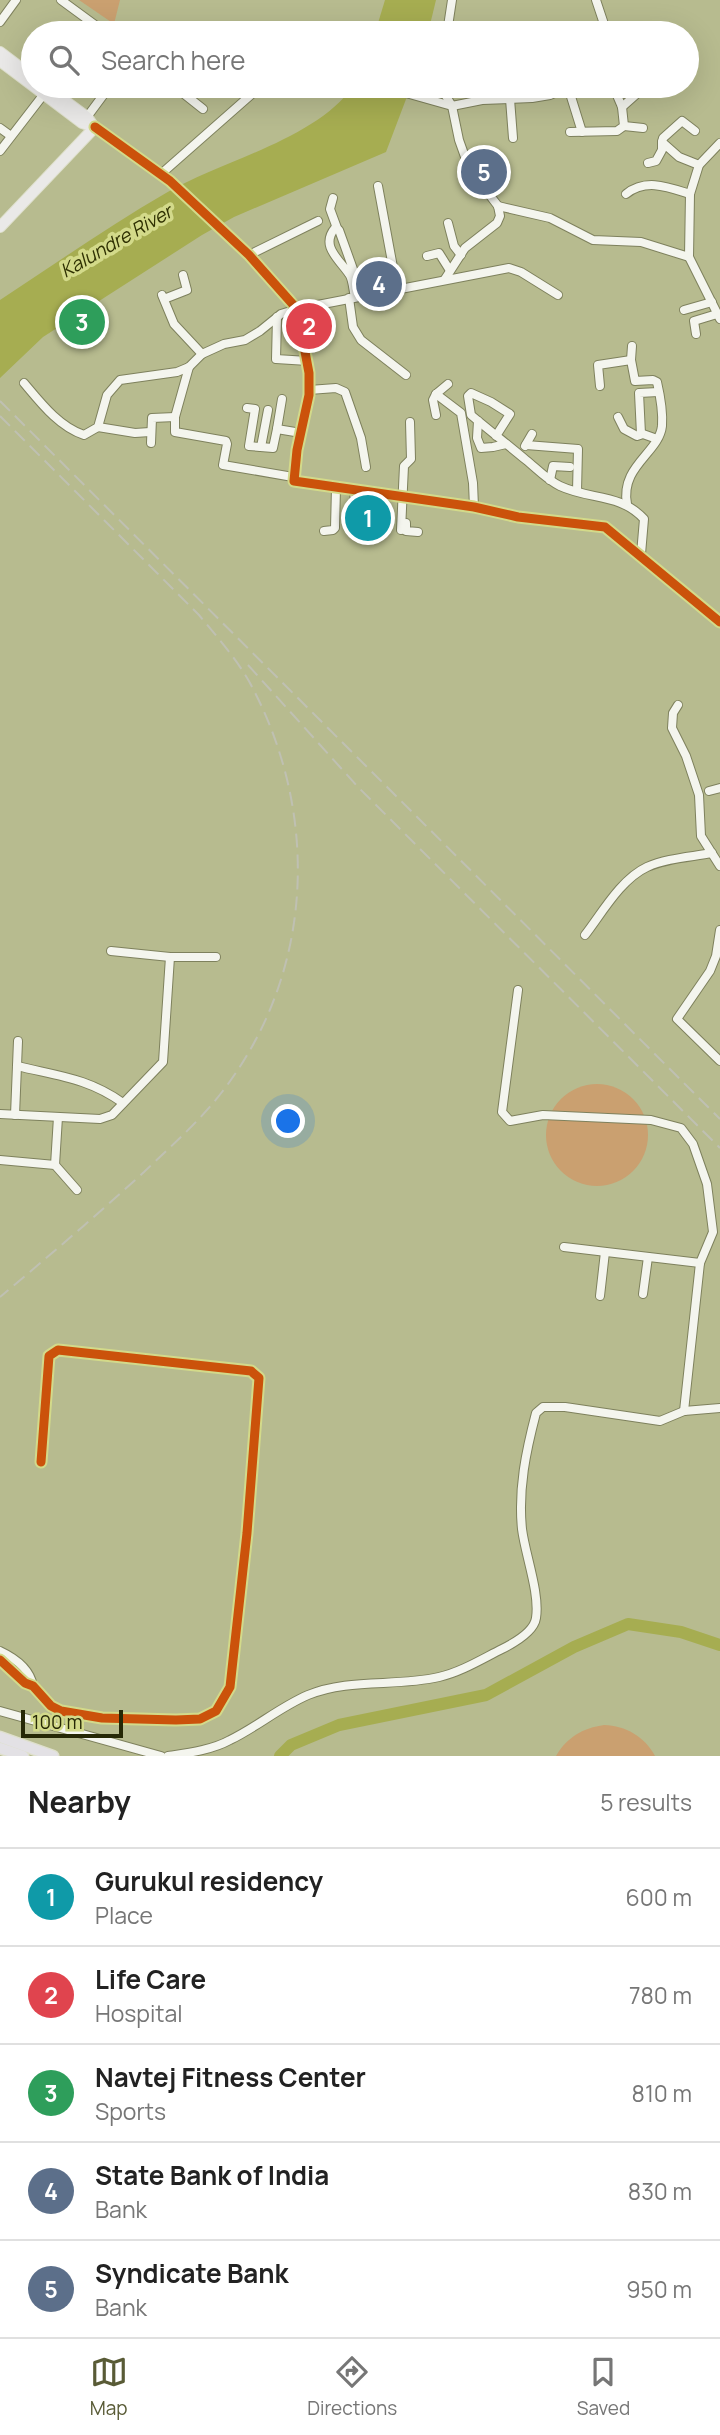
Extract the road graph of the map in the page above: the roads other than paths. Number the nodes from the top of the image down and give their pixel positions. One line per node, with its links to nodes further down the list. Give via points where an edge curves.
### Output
1 (16, 0): 8 (street)
2 (61, 0): 5 (street)
3 (452, 0): 6 (street)
4 (596, 0): 7 (street)
5 (90, 21)
6 (449, 21)
7 (603, 21)
8 (0, 22)
9 (0, 52): 11 (main road)
10 (0, 61): 12 (main road)
11 (21, 68)
12 (21, 75)
13 (38, 98): 37 (street)
14 (53, 98): 31 (main road, via 82,123)
15 (67, 98): 29 (main road)
16 (101, 98): 29 (street)
17 (189, 98): 28 (street)
18 (247, 98): 44 (street)
19 (420, 98): 27 (street)
20 (447, 98): 27 (street)
21 (520, 98): 25 (street)
22 (572, 98): 34 (street)
23 (616, 98): 26 (street)
24 (627, 98): 26 (street)
25 (510, 99): 27 (street); 38 (street)
26 (617, 103): 30 (street)
27 (452, 106): 49 (street, via 469,168)
28 (203, 109)
29 (86, 117): 31 (main road)
30 (624, 126): 33 (street); 34 (street, via 617,131)
31 (95, 127): 44 (street); 52 (main road)
32 (0, 128): 37 (street)
33 (643, 128)
34 (582, 131): 36 (street)
35 (695, 131): 39 (street, via 682,121)
36 (570, 132)
37 (11, 136): 41 (street)
38 (513, 138)
39 (662, 142): 42 (street, via 656,160); 43 (street, via 679,157)
40 (720, 144): 43 (street)
41 (0, 150)
42 (648, 163)
43 (699, 164): 47 (street)
44 (161, 174): 55 (street)
45 (378, 186): 62 (street)
46 (626, 194): 47 (street, via 650,184)
47 (690, 194): 57 (street)
48 (333, 198): 53 (street, via 330,209)
49 (498, 206): 54 (street, via 499,219); 57 (street, via 550,218 593,240 641,242)
50 (318, 221): 55 (street)
51 (448, 223): 54 (street)
52 (0, 227)
53 (337, 228): 59 (street, via 353,268); 59 (street, via 329,236 329,244)
54 (461, 255): 58 (street)
55 (249, 256): 66 (street)
56 (427, 256): 58 (street, via 439,253)
57 (689, 257): 65 (street)
58 (449, 269): 61 (street)
59 (349, 274): 64 (street)
60 (183, 275): 72 (street, via 187,290 163,297 174,324)
61 (445, 279): 62 (street); 63 (street, via 509,268)
62 (397, 289): 64 (street)
63 (558, 295)
64 (352, 297): 66 (street); 76 (street, via 355,333)
65 (708, 303): 67 (street); 69 (street)
66 (297, 309): 68 (street); 74 (street)
67 (684, 310)
68 (277, 317): 72 (street, via 245,340); 74 (street, via 276,359)
69 (716, 317): 70 (street, via 693,322)
70 (696, 334)
71 (632, 346): 73 (street)
72 (202, 354): 75 (street)
73 (631, 360): 79 (street, via 598,365); 81 (street, via 635,381 656,380)
74 (307, 361): 80 (street)
75 (189, 367): 89 (street); 93 (street, via 120,380 107,395)
76 (406, 375)
77 (24, 383): 93 (street, via 72,431 84,435)
78 (448, 384): 82 (street)
79 (600, 386)
80 (309, 390): 96 (street); 106 (street, via 345,392)
81 (659, 392): 98 (street, via 639,393); 100 (street, via 662,426)
82 (436, 394): 87 (street); 88 (street)
83 (465, 397): 87 (street)
84 (282, 399): 86 (street)
85 (268, 410): 86 (street); 104 (street); 104 (street, via 251,409 248,444)
86 (280, 411): 94 (street)
87 (461, 413): 115 (street)
88 (436, 415)
89 (175, 417): 95 (street, via 152,418); 108 (street, via 175,432 227,444 220,464)
90 (618, 418): 98 (street, via 627,431)
91 (478, 421): 99 (street); 99 (street, via 469,412 471,393 510,414); 102 (street, via 481,448)
92 (410, 422): 113 (street, via 411,458 404,466)
93 (98, 428): 95 (street)
94 (277, 429): 96 (street); 104 (street, via 273,448)
95 (150, 432): 101 (street)
96 (301, 433): 108 (street)
97 (532, 434): 103 (street)
98 (641, 434): 100 (street)
99 (496, 436): 102 (street)
100 (657, 439): 114 (street, via 626,485)
101 (150, 443)
102 (506, 444): 105 (street)
103 (526, 445): 105 (street); 112 (street, via 578,449)
104 (261, 447)
105 (520, 455): 109 (street)
106 (366, 467)
107 (570, 467): 109 (street, via 553,466)
108 (293, 477): 110 (street, via 294,481)
109 (551, 480): 112 (street)
110 (336, 488): 111 (street); 117 (street, via 335,528)
111 (354, 491): 113 (street); 116 (street)
112 (577, 492): 114 (street)
113 (403, 498): 115 (street); 118 (street, via 403,527)
114 (627, 504): 119 (street, via 644,519)
115 (474, 507): 119 (street, via 605,527)
116 (356, 517)
117 (324, 531)
118 (418, 532)
119 (641, 555): 120 (street)
120 (720, 622)
121 (678, 705): 124 (street, via 672,727 699,794 701,836)
122 (720, 788): 123 (street)
123 (709, 791)
124 (712, 853): 125 (street); 127 (street, via 644,868 621,888)
125 (720, 866)
126 (720, 929): 133 (street, via 714,964 677,1019)
127 (585, 935)
128 (111, 951): 129 (street)
129 (170, 957): 130 (street); 135 (street, via 163,1062)
130 (216, 957)
131 (518, 990): 145 (street, via 502,1112 510,1121 570,1115 651,1120 681,1128 693,1144 712,1211 712,1232)
132 (18, 1041): 134 (street)
133 (720, 1061)
134 (17, 1066): 135 (street, via 85,1082); 137 (street)
135 (123, 1103): 138 (street, via 112,1115 100,1119)
136 (0, 1114): 137 (street)
137 (15, 1115): 138 (street)
138 (58, 1117): 140 (street)
139 (0, 1160): 140 (street)
140 (55, 1165): 141 (street)
141 (77, 1190)
142 (564, 1248): 143 (street)
143 (605, 1252): 144 (street); 147 (street)
144 (648, 1257): 145 (street); 146 (street)
145 (700, 1264): 149 (street)
146 (643, 1294)
147 (600, 1296)
148 (720, 1408): 149 (street)
149 (684, 1411): 160 (street, via 660,1421 565,1407 543,1407 536,1413 521,1501 536,1621 513,1643 440,1677 328,1688 279,1709 228,1741)
150 (41, 1462): 153 (street, via 48,1356 58,1350 251,1371 259,1378 230,1687 223,1702 200,1719 102,1718 61,1711)
151 (0, 1651): 153 (street, via 19,1661)
152 (0, 1660): 153 (street)
153 (33, 1686)
154 (0, 1712): 159 (street)
155 (0, 1737): 158 (highway)
156 (0, 1748): 157 (highway)
157 (23, 1756)
158 (54, 1756)
159 (161, 1756)
160 (168, 1756)

